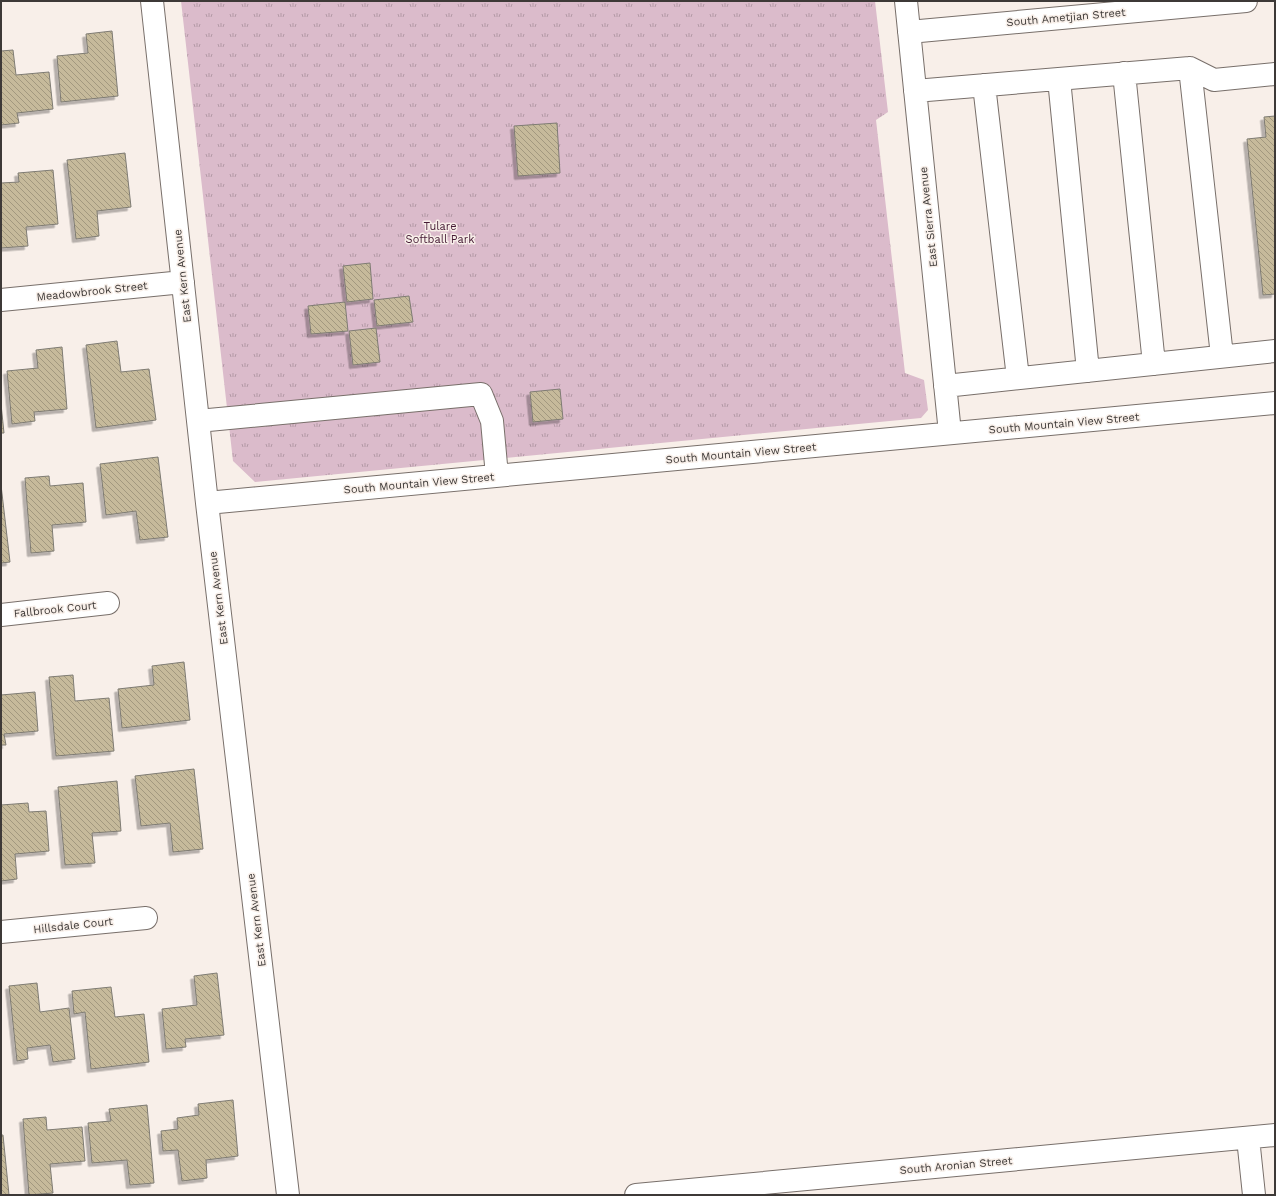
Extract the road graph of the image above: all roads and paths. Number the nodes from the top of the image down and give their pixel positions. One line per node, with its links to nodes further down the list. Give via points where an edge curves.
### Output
1 (152, 1): 11 (street, East Kern Avenue)
2 (906, 1): 4 (street, East Sierra Avenue)
3 (1246, 1): 4 (street, South Ametjian Street)
4 (909, 32): 10 (street, East Sierra Avenue)
5 (1190, 68): 6 (street); 7 (street, via 1214,80); 14 (street)
6 (1124, 73): 8 (street); 15 (street)
7 (1275, 74)
8 (1060, 79): 9 (street); 16 (street)
9 (984, 85): 10 (street); 17 (street)
10 (915, 90): 18 (street, East Sierra Avenue)
11 (183, 282): 12 (street, Meadowbrook Street); 20 (street, East Kern Avenue)
12 (1, 300)
13 (1275, 351): 14 (street)
14 (1222, 356): 15 (street)
15 (1154, 364): 16 (street)
16 (1088, 370): 17 (street)
17 (1018, 378): 18 (street)
18 (945, 386): 21 (street, East Sierra Avenue)
19 (1275, 403): 21 (street, South Mountain View Street)
20 (198, 421): 22 (street, via 481,394 492,421); 23 (street, East Kern Avenue)
21 (950, 433): 22 (street, South Mountain View Street)
22 (497, 476): 23 (street, South Mountain View Street)
23 (207, 503): 30 (street, East Kern Avenue)
24 (108, 603): 25 (street, Fallbrook Court)
25 (1, 615)
26 (146, 918): 27 (street, Hillsdale Court)
27 (1, 932)
28 (1275, 1135): 29 (street, South Aronian Street)
29 (1248, 1138): 31 (street, South Aronian Street); 32 (street)
30 (288, 1195)
31 (636, 1195)
32 (1254, 1195)

